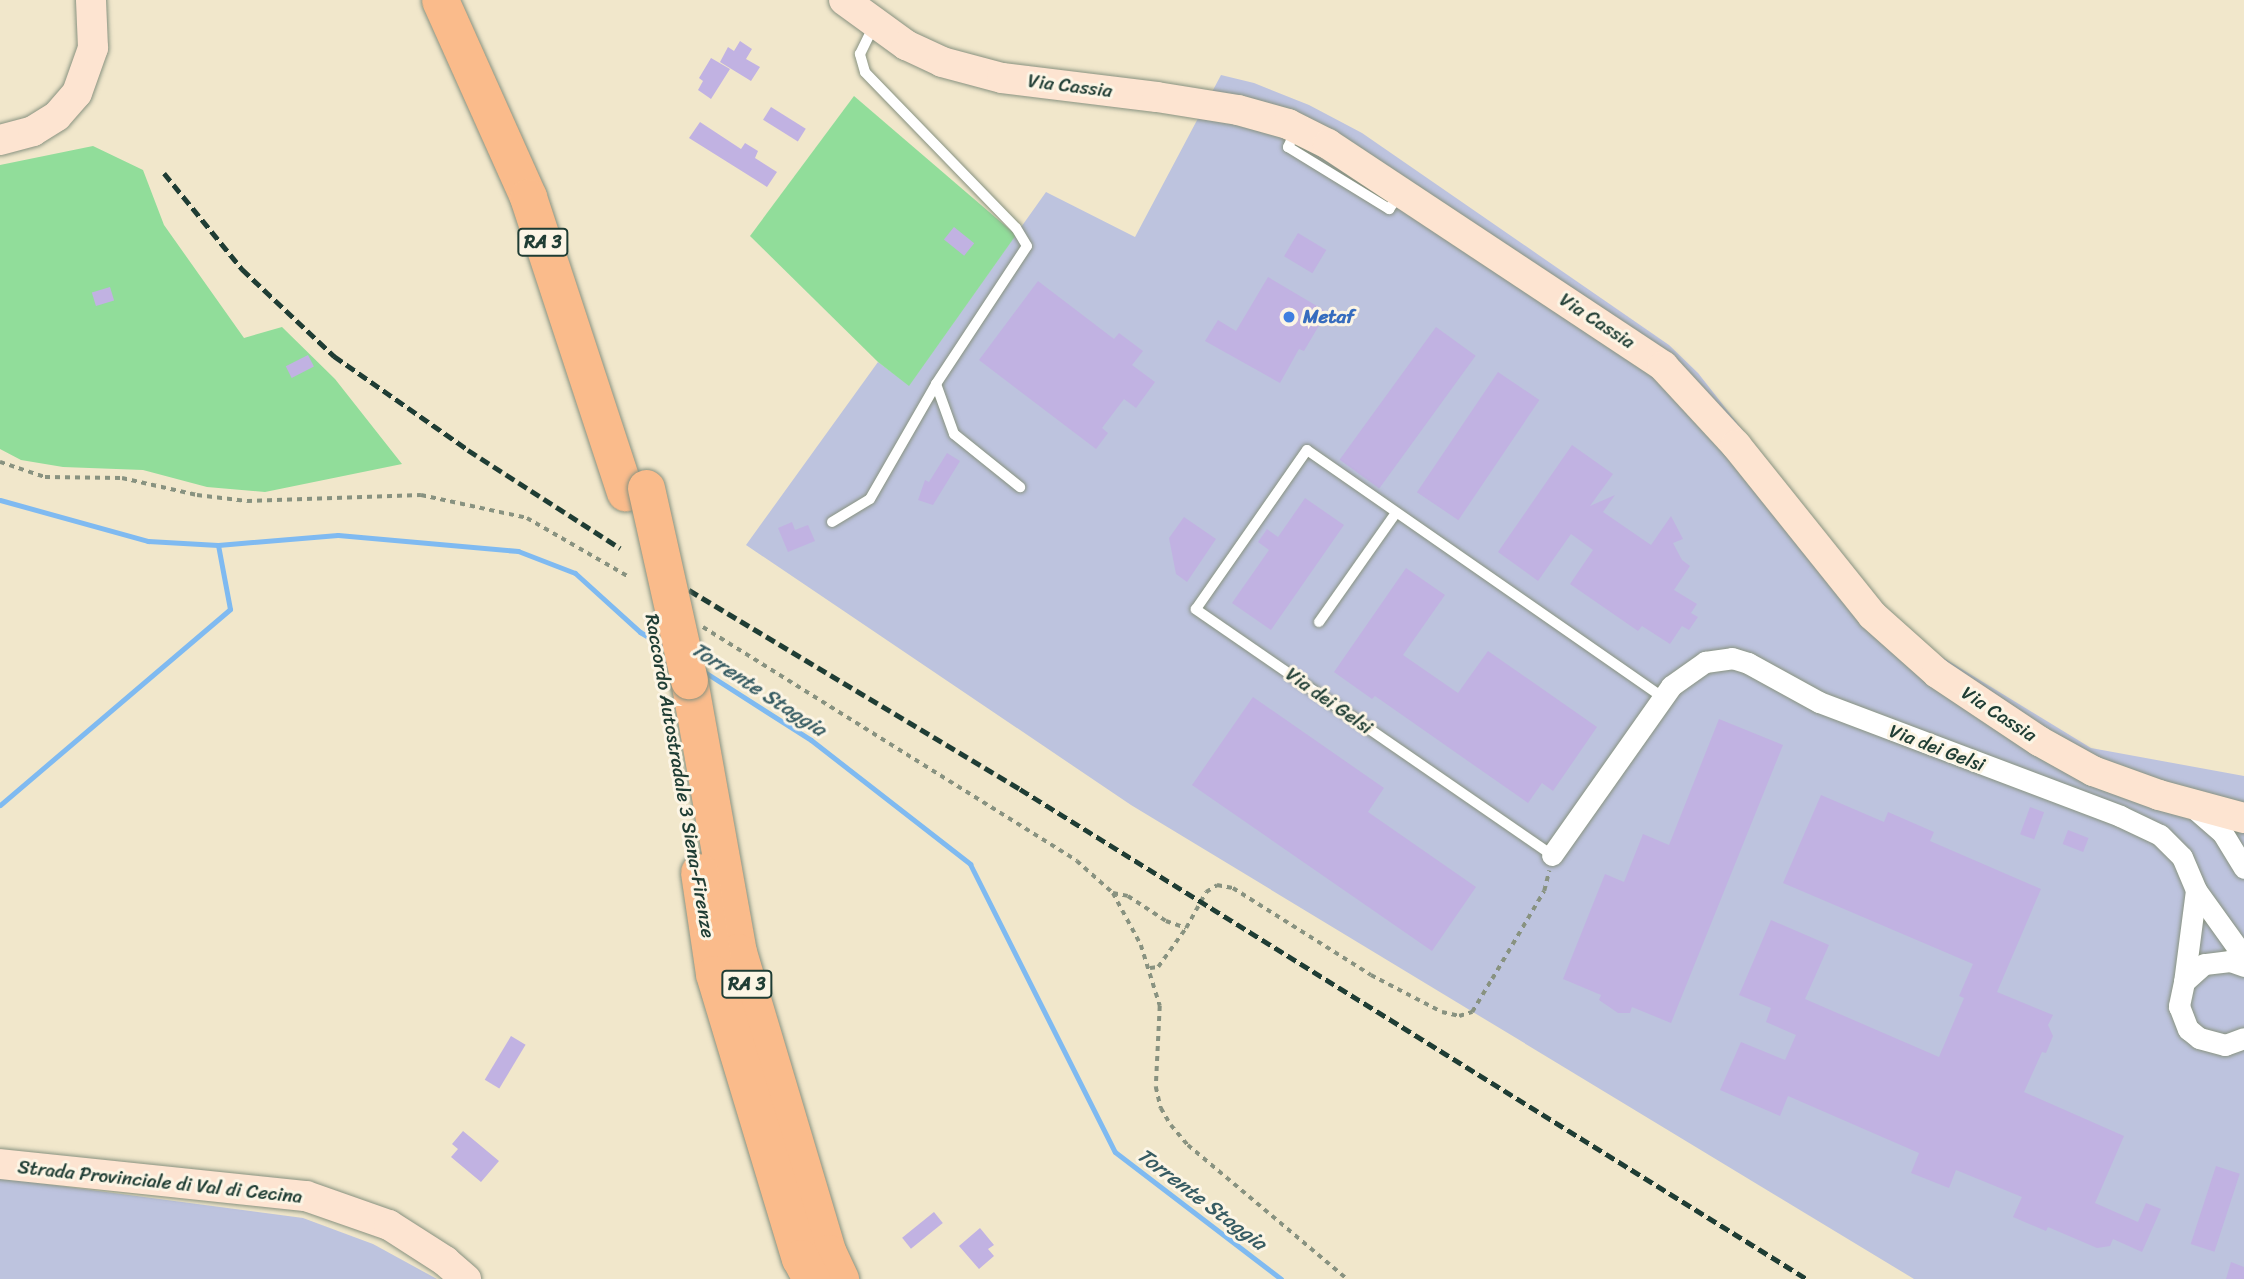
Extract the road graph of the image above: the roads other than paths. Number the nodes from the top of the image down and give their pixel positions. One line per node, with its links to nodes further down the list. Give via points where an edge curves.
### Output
1 (91, 0): 6 (main road, via 93,48 77,93 57,116 33,131)
2 (440, 0): 9 (highway, Raccordo Autostradale 3 Siena-Firenze / RA 3, via 528,197)
3 (460, 0): 9 (highway, Raccordo Autostradale 3 Siena-Firenze / RA 3, via 547,191)
4 (844, 0): 5 (main road, Via Cassia)
5 (875, 23): 7 (lane, via 860,54 865,72 1016,228 1027,246); 15 (main road, Via Cassia, via 927,57 992,76 1215,106 1297,127 1402,191 1663,366 1736,445 1872,615 1926,665 2084,767)
6 (0, 140)
7 (936, 384): 8 (lane, via 954,434); 11 (lane, via 870,499)
8 (1020, 487)
9 (636, 490): 13 (highway, Raccordo Autostradale 3 Siena-Firenze / RA 3, bridge)
10 (1396, 513): 12 (lane); 14 (lane, Via dei Gelsi); 17 (lane, Via dei Gelsi, via 1307,450 1196,608)
11 (832, 522)
12 (1319, 622)
13 (679, 682): 25 (highway, Raccordo Autostradale 3 Siena-Firenze / RA 3, via 714,974 800,1258); 26 (highway, Raccordo Autostradale 3 Siena-Firenze / RA 3, via 738,952 828,1253)
14 (1662, 697): 17 (street, Via dei Gelsi); 19 (street, Via dei Gelsi, via 1698,666 1721,658 1739,660 1819,702 2147,827 2182,857)
15 (2187, 802): 16 (main road, Via Cassia); 18 (street, via 2222,832)
16 (2244, 818)
17 (1552, 855)
18 (2244, 868)
19 (2196, 890): 20 (street, Via dei Gelsi); 21 (street, Via dei Gelsi)
20 (2242, 954): 21 (street, Via dei Gelsi, via 2204,964)
21 (2185, 982): 22 (street, Via dei Gelsi, via 2179,1006 2188,1029 2211,1044)
22 (2244, 1038)
23 (0, 1164): 24 (main road, Strada Provinciale di Val di Cecina, via 306,1196 388,1225)
24 (466, 1279)
25 (811, 1279)
26 (840, 1279)

